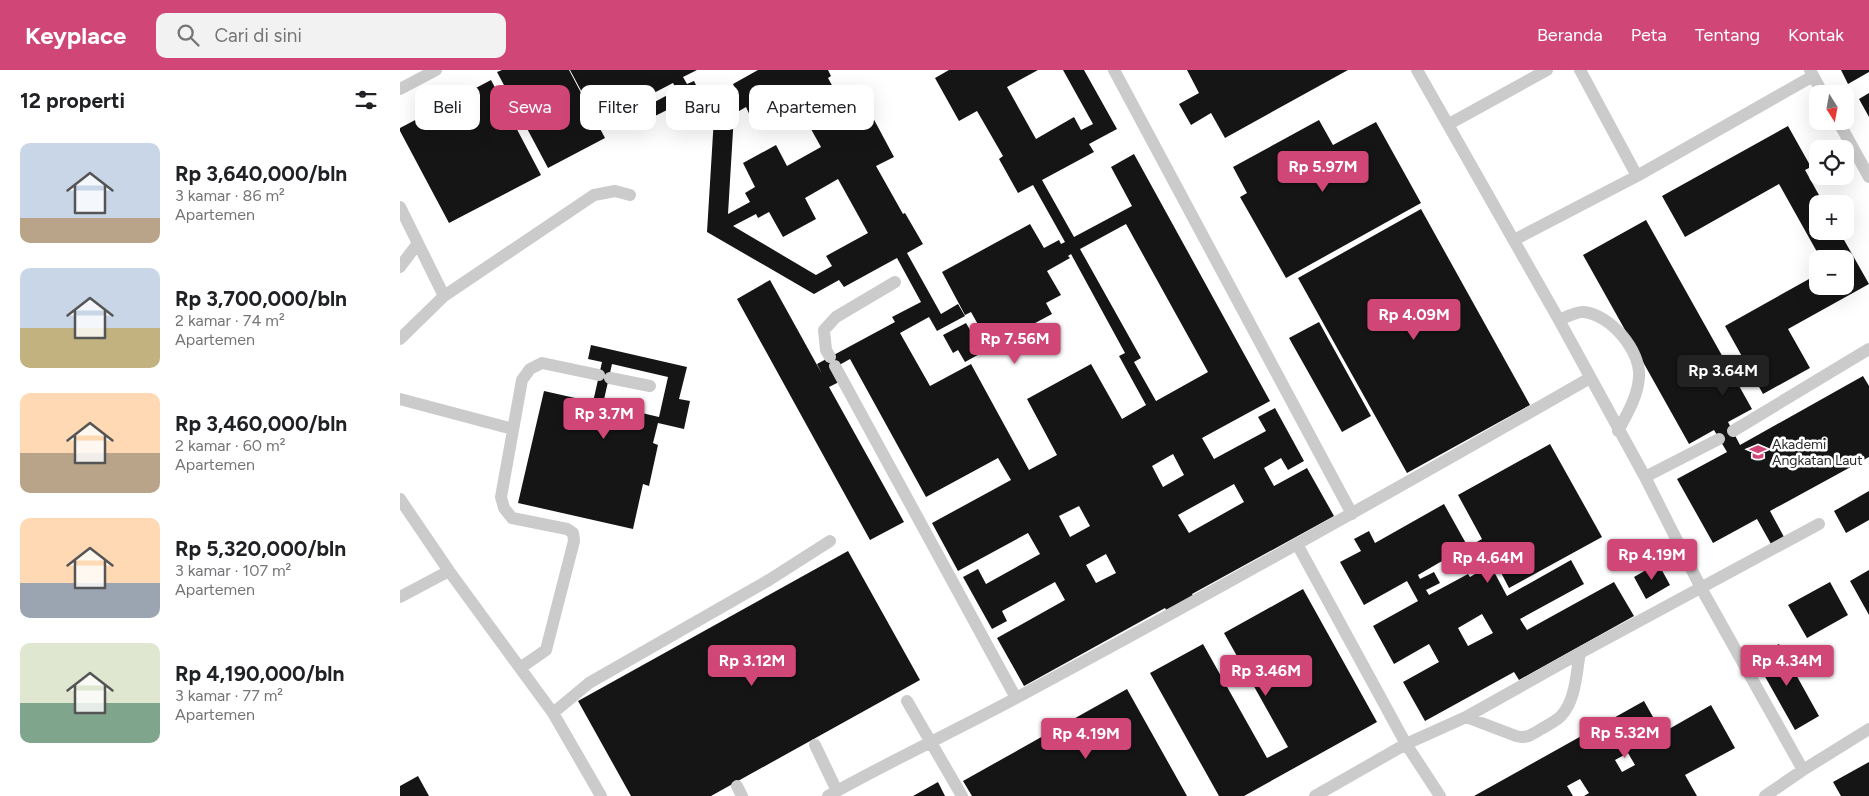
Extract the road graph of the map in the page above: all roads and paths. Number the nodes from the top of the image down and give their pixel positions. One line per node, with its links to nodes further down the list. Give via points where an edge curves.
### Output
1 (436, 70): 8 (lane)
2 (1114, 70): 32 (lane)
3 (1418, 70): 9 (lane)
4 (1547, 70): 9 (lane)
5 (1580, 70): 11 (lane)
6 (1812, 73): 7 (lane); 11 (lane)
7 (1818, 85)
8 (400, 90)
9 (1449, 124): 15 (lane)
10 (1843, 130): 12 (lane)
11 (1637, 176): 15 (lane)
12 (1869, 176)
13 (630, 196): 19 (lane, via 615,191 594,195)
14 (400, 206): 16 (lane)
15 (1514, 240): 20 (lane)
16 (418, 243): 17 (lane); 19 (lane)
17 (400, 267)
18 (895, 282): 41 (lane, via 836,317 824,330 826,350)
19 (444, 296): 21 (lane)
20 (1559, 320): 23 (lane); 27 (lane, via 1582,311 1598,316 1611,324 1634,352 1639,380 1632,404)
21 (400, 339)
22 (1869, 349): 28 (lane)
23 (1590, 378): 27 (lane); 32 (lane)
24 (650, 386): 26 (lane, via 542,363 530,369 522,380)
25 (400, 399): 26 (lane)
26 (513, 429): 40 (lane, via 502,497 504,508 512,518 567,529 573,533 574,541 546,650)
27 (1618, 431): 30 (lane)
28 (1732, 431)
29 (1719, 439): 30 (lane)
30 (1645, 477): 37 (lane)
31 (400, 499): 36 (lane)
32 (1352, 514): 35 (lane)
33 (1819, 524): 37 (lane)
34 (830, 541): 43 (lane, via 769,580 589,683)
35 (1297, 544): 41 (lane); 47 (lane)
36 (449, 571): 38 (lane); 40 (lane)
37 (1701, 588): 39 (lane); 49 (lane)
38 (400, 597)
39 (1580, 653): 44 (lane); 44 (lane, via 1568,707 1560,717 1529,736 1516,736)
40 (520, 668): 43 (lane)
41 (1016, 698): 46 (lane)
42 (907, 701): 46 (lane)
43 (553, 713): 51 (lane)
44 (1466, 717): 47 (lane)
45 (1869, 730): 49 (lane)
46 (930, 741): 50 (lane); 52 (lane)
47 (1406, 744): 53 (lane); 54 (lane)
48 (815, 745): 50 (lane)
49 (1803, 770): 55 (lane)
50 (833, 793)
51 (601, 796)
52 (962, 796)
53 (1315, 796)
54 (1440, 796)
55 (1765, 796)

